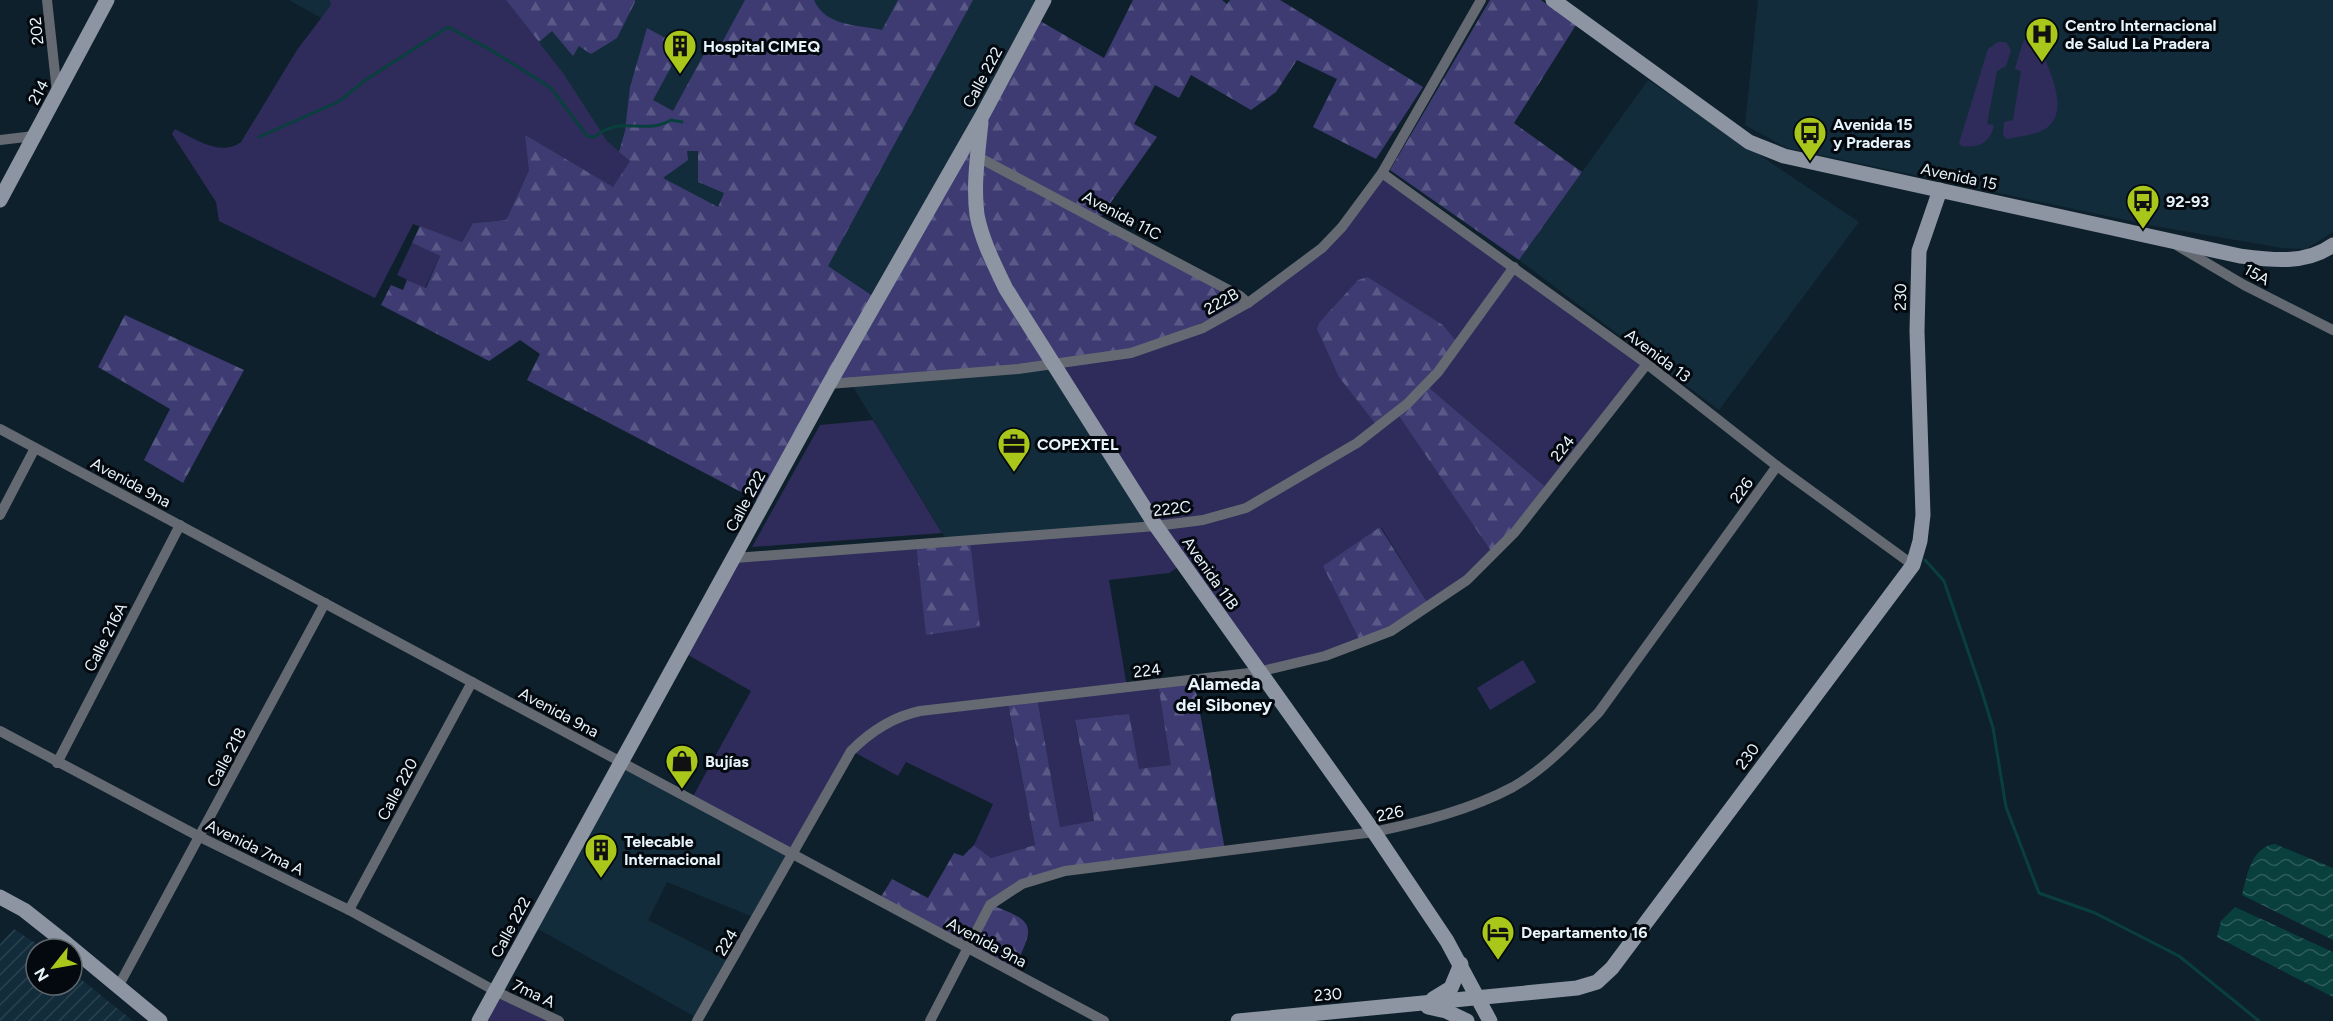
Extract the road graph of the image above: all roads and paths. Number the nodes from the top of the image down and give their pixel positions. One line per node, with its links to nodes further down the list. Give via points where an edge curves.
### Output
1 (47, 0): 6 (street, 202)
2 (107, 0): 6 (street, 214)
3 (1044, 0): 7 (street, Calle 222)
4 (1481, 0): 11 (street, 222B)
5 (1553, 0): 12 (street, Avenida 15, via 1749,142 1784,156)
6 (57, 94): 8 (street, 214)
7 (982, 116): 10 (street, Avenida 11B); 21 (street, Calle 222)
8 (34, 136): 9 (street); 13 (street, 214)
9 (0, 140)
10 (978, 157): 17 (street, Avenida 11C, via 1099,219); 19 (street, Avenida 11B, via 978,216 989,254)
11 (1382, 173): 16 (street, Avenida 13); 17 (street, 222B, via 1322,248)
12 (1940, 190): 14 (street, Avenida 15); 29 (street, 230, via 1919,251 1917,332 1923,515)
13 (0, 200)
14 (2168, 240): 15 (street, Avenida 15, via 2267,260 2291,260); 18 (street, 15A, via 2244,285)
15 (2331, 247)
16 (1514, 267): 20 (street, Avenida 13); 27 (street, 222C, via 1438,372 1407,404 1357,443 1246,508 1203,520)
17 (1248, 303): 19 (street, 222B, via 1161,345 1131,353)
18 (2333, 330)
19 (1052, 363): 21 (street, 222B); 27 (street, Avenida 11B)
20 (1647, 364): 24 (street, Avenida 13); 31 (street, 224, via 1515,532 1467,580 1391,632 1362,645)
21 (829, 384): 28 (street, Calle 222)
22 (0, 429): 23 (street, Avenida 9na)
23 (35, 448): 25 (street); 26 (street, Avenida 9na)
24 (1777, 466): 29 (street, Avenida 13); 36 (street, 226, via 1599,712 1567,746 1513,786 1484,800 1425,821)
25 (0, 515)
26 (180, 525): 30 (street, Avenida 9na); 35 (street, Calle 216A)
27 (1156, 526): 28 (street, 222C); 31 (street, Avenida 11B)
28 (735, 558): 34 (street, Calle 222)
29 (1913, 565): 45 (street, 230, via 1605,976 1588,986)
30 (325, 603): 32 (street, Avenida 9na); 37 (street, Calle 218)
31 (1258, 672): 36 (street, Avenida 11B); 38 (street, 224, via 900,715 851,751)
32 (472, 682): 34 (street, Avenida 9na); 40 (street, Calle 220)
33 (0, 731): 35 (street, Avenida 7ma A)
34 (621, 762): 38 (street, Avenida 9na); 44 (street, Calle 222)
35 (57, 763): 37 (street, Avenida 7ma A)
36 (1374, 832): 41 (street, 226, via 1065,871 1005,893 990,905); 42 (street, Avenida 11B)
37 (200, 837): 40 (street, Avenida 7ma A); 43 (street, Calle 218)
38 (794, 855): 41 (street, Avenida 9na); 51 (street, 224)
39 (0, 897): 43 (street, via 32,916)
40 (349, 910): 44 (street, Avenida 7ma A)
41 (966, 947): 52 (street, 226); 53 (street, Avenida 9na)
42 (1461, 964): 45 (street, Avenida 11B); 46 (street, via 1451,988)
43 (118, 987): 48 (street)
44 (497, 992): 49 (street, Calle 222); 50 (street, 7ma A)
45 (1479, 997): 46 (street, 230); 56 (street, Avenida 11B)
46 (1421, 1003): 47 (street, 230)
47 (1396, 1005): 54 (street, 230); 55 (street, via 1427,1006)
48 (160, 1021)
49 (479, 1021)
50 (559, 1021)
51 (697, 1021)
52 (930, 1021)
53 (1104, 1021)
54 (1238, 1021)
55 (1467, 1021)
56 (1490, 1021)

